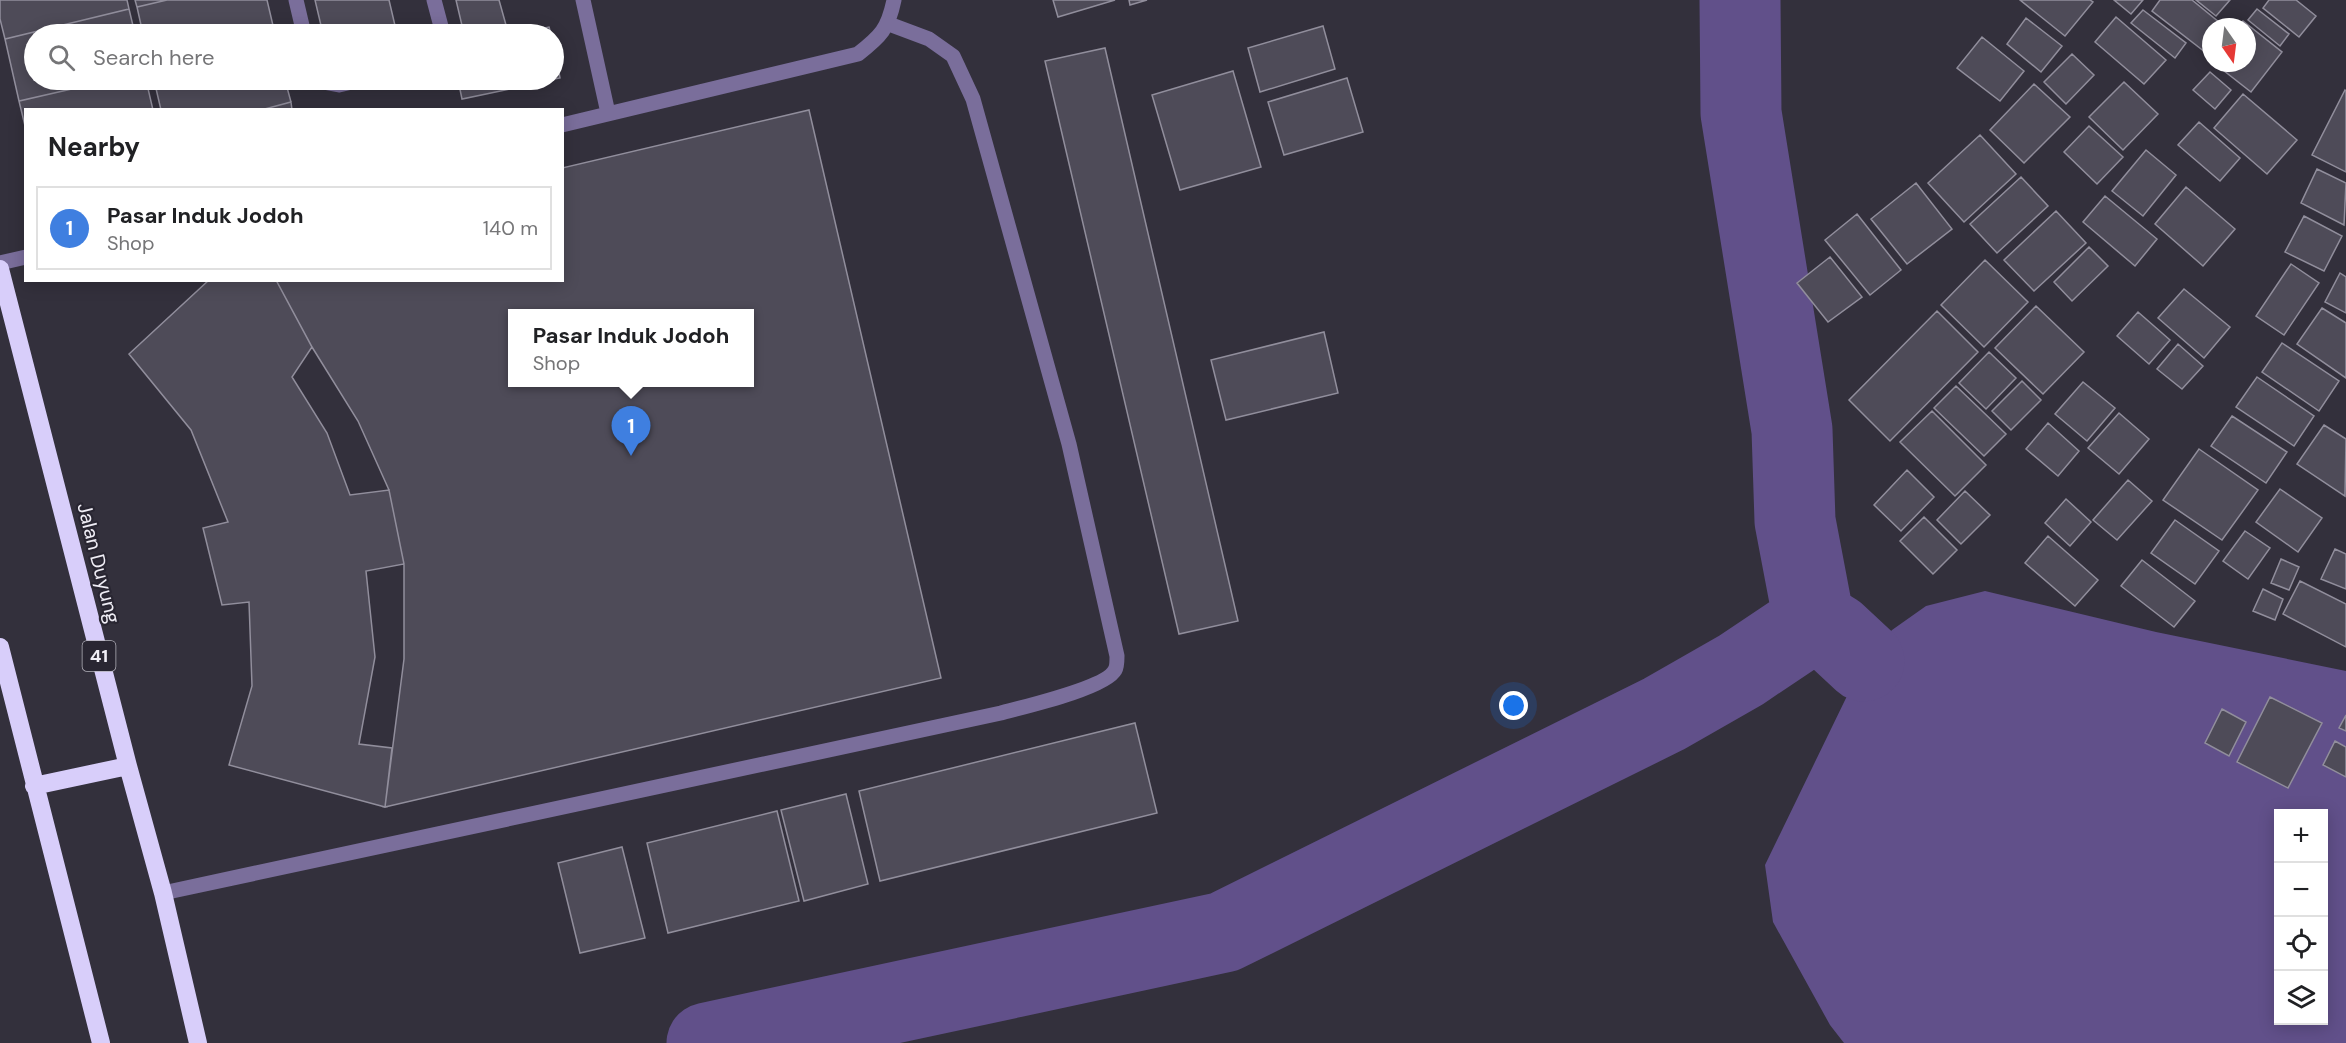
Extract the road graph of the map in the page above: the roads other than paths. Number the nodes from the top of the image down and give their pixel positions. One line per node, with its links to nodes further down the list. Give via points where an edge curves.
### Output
1 (296, 0): 5 (lane)
2 (434, 0): 6 (lane)
3 (583, 0): 8 (lane)
4 (894, 0): 7 (lane)
5 (302, 24)
6 (440, 24)
7 (889, 24): 8 (lane, via 858,54); 16 (lane, via 929,39 953,56 973,99 1069,444 1117,656 1116,669 1107,679 1070,694 1001,713)
8 (608, 113): 9 (lane)
9 (564, 124)
10 (24, 257): 11 (lane)
11 (0, 263)
12 (0, 270): 14 (highway, Jalan Duyung / 41)
13 (0, 647): 15 (highway)
14 (128, 766): 15 (highway); 16 (highway, Jalan Duyung / 41)
15 (34, 786): 17 (highway)
16 (163, 893): 18 (highway, Jalan Duyung / 41)
17 (101, 1043)
18 (198, 1043)

